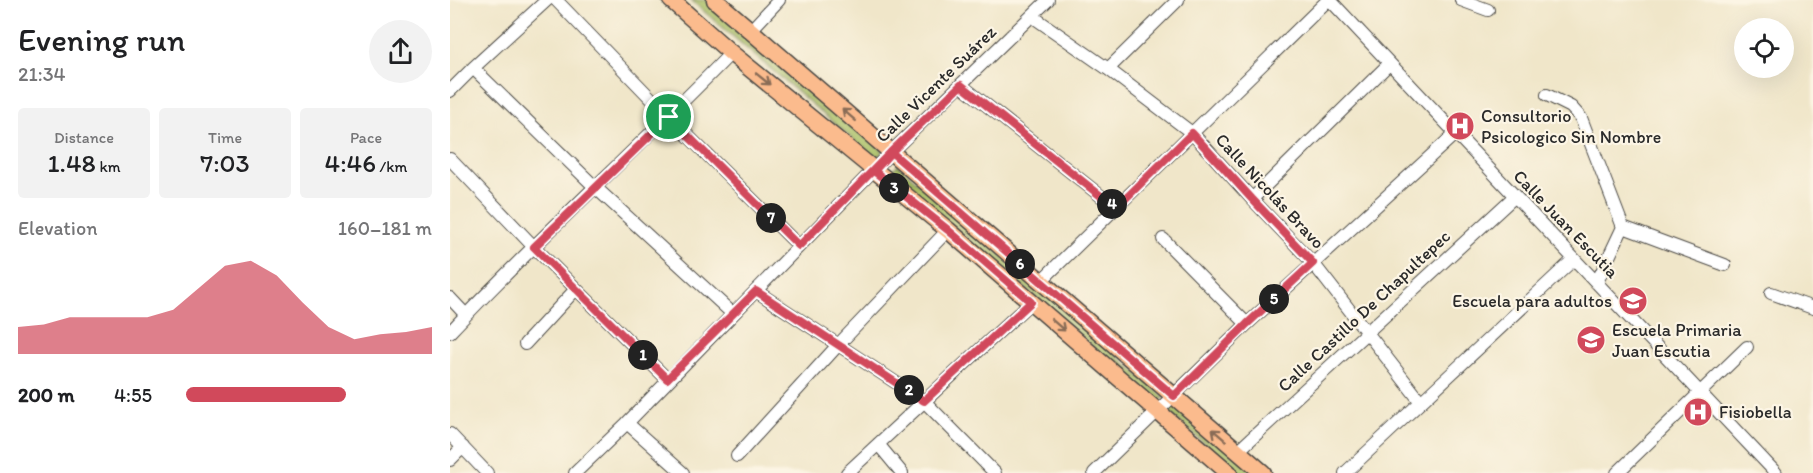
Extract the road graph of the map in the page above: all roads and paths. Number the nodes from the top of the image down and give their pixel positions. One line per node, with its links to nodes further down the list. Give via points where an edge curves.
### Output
1 (547, 0): 15 (street)
2 (556, 0): 20 (street)
3 (671, 0): 13 (main road)
4 (715, 0): 12 (main road)
5 (780, 0): 12 (street)
6 (1048, 0): 11 (street, Calle Vicente Suárez)
7 (1178, 0): 16 (street)
8 (1329, 0): 14 (street, Calle Juan Escutia); 21 (street)
9 (1461, 0): 10 (street)
10 (1488, 10)
11 (1032, 16): 16 (street, Calle Nicolás Bravo); 17 (street, Calle Vicente Suárez)
12 (751, 30): 23 (main road, one-way to 12)
13 (731, 53): 20 (street); 25 (main road, one-way to 25)
14 (1389, 64): 22 (street, Calle Juan Escutia); 28 (street)
15 (473, 68): 18 (street); 26 (street)
16 (1108, 69): 21 (street, Calle Nicolás Bravo)
17 (961, 85): 23 (street, Calle Vicente Suárez); 29 (street)
18 (450, 91)
19 (1547, 95): 30 (street, via 1571,107 1581,118)
20 (669, 117): 26 (street); 33 (street)
21 (1192, 133): 28 (street, Calle Nicolás Bravo); 29 (street)
22 (1456, 133): 27 (street, Calle Juan Escutia); 36 (street)
23 (891, 152): 25 (street, Calle Vicente Suárez); 38 (main road)
24 (450, 159): 34 (street)
25 (874, 171): 31 (main road); 33 (street, Calle Vicente Suárez)
26 (595, 187): 34 (street); 46 (street)
27 (1515, 196): 35 (street, Calle Juan Escutia); 50 (street, Calle Castillo De Chapultepec)
28 (1252, 199): 36 (street, Calle Nicolás Bravo)
29 (1116, 208): 38 (street)
30 (1623, 227): 37 (street); 39 (street)
31 (948, 230): 44 (main road); 52 (street)
32 (1163, 239): 48 (street)
33 (799, 246): 41 (street, Calle Vicente Suárez)
34 (534, 247): 40 (street); 47 (street)
35 (1574, 259): 39 (street, Calle Juan Escutia); 58 (street)
36 (1313, 263): 48 (street); 50 (street, Calle Nicolás Bravo)
37 (1725, 265)
38 (1041, 282): 56 (main road)
39 (1597, 282): 55 (street, Calle Juan Escutia)
40 (576, 289): 51 (street); 54 (street)
41 (756, 291): 46 (street, Calle Vicente Suárez); 52 (street)
42 (1772, 292): 45 (street)
43 (450, 298): 47 (street)
44 (1031, 302): 57 (street); 59 (main road, one-way to 59)
45 (1813, 308)
46 (733, 314): 54 (street, Calle Vicente Suárez)
47 (466, 315): 49 (street)
48 (1247, 324): 56 (street)
49 (450, 332)
50 (1367, 332): 58 (street, Calle Nicolás Bravo); 64 (street, Calle Castillo De Chapultepec)
51 (525, 344)
52 (839, 344): 57 (street); 65 (street)
53 (1747, 347): 55 (street)
54 (667, 379): 60 (street, Calle Vicente Suárez)
55 (1701, 392): 77 (street); 78 (street, Calle Juan Escutia)
56 (1174, 396): 59 (street); 64 (main road, one-way to 56)
57 (924, 401): 62 (street); 73 (street)
58 (1421, 402): 76 (street)
59 (1158, 411): 67 (main road); 74 (street)
60 (627, 423): 69 (street, Calle Vicente Suárez); 70 (street)
61 (450, 434): 63 (street)
62 (878, 444): 71 (street); 72 (street)
63 (463, 447): 66 (street); 68 (street)
64 (1238, 452): 75 (main road)
65 (737, 456)
66 (450, 460)
67 (1222, 471)
68 (487, 473)
69 (575, 473)
70 (683, 473)
71 (847, 473)
72 (902, 473)
73 (995, 473)
74 (1094, 473)
75 (1263, 473)
76 (1345, 473)
77 (1617, 473)
78 (1776, 473)

